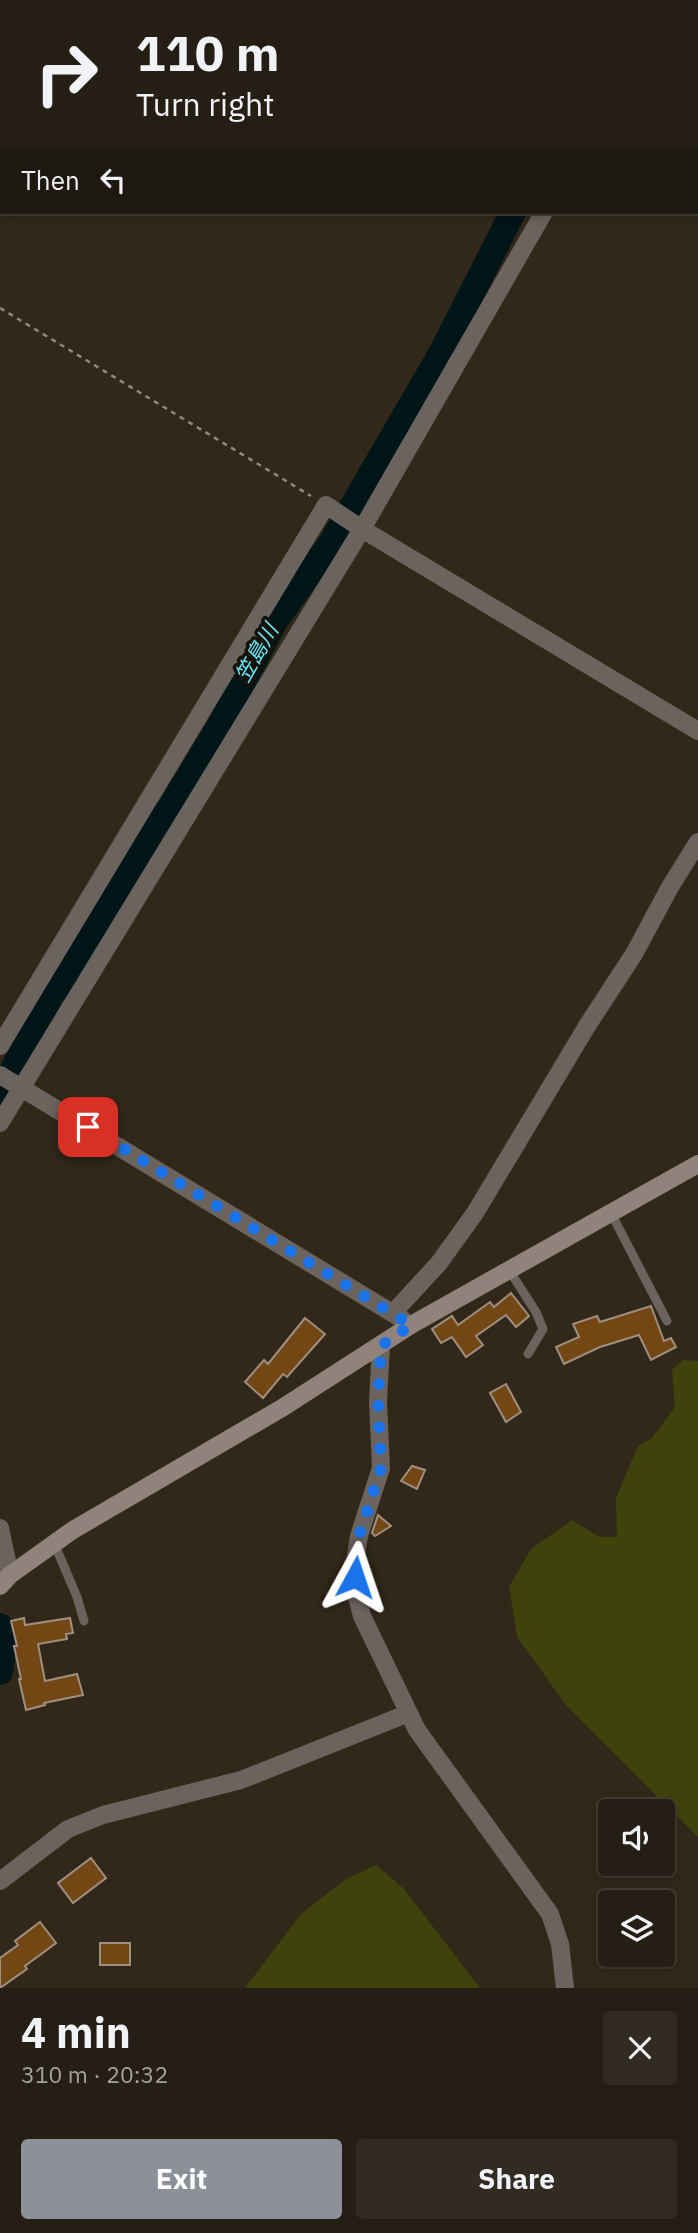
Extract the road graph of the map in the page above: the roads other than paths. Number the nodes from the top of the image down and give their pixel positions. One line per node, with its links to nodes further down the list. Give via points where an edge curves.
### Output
1 (543, 214): 2 (street)
2 (362, 529): 3 (street); 5 (street, via 326,505); 7 (street)
3 (698, 731)
4 (698, 842): 12 (street, via 635,954 475,1213 439,1262)
5 (0, 1046)
6 (0, 1075): 7 (street)
7 (22, 1087): 8 (street); 12 (street)
8 (0, 1123)
9 (698, 1164): 10 (street)
10 (611, 1213): 11 (street); 13 (lane)
11 (509, 1270): 14 (street); 16 (lane, via 543,1329)
12 (393, 1312): 14 (street)
13 (667, 1321)
14 (411, 1325): 15 (street)
15 (381, 1346): 18 (street); 21 (street, via 381,1468 359,1536 355,1589 362,1616)
16 (528, 1354)
17 (0, 1528): 19 (street)
18 (54, 1543): 19 (street); 20 (lane)
19 (5, 1581)
20 (84, 1621)
21 (409, 1713): 22 (street, via 241,1780 103,1815 68,1829); 23 (street, via 550,1914 560,1944)
22 (0, 1881)
23 (565, 1988)

